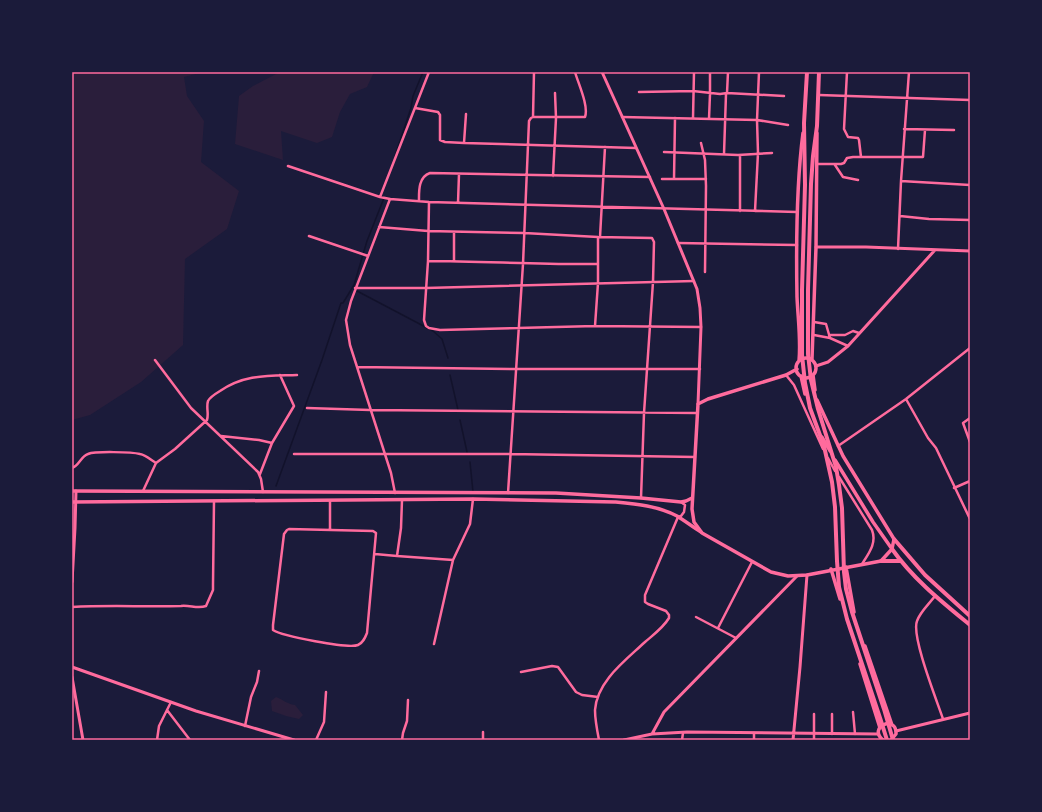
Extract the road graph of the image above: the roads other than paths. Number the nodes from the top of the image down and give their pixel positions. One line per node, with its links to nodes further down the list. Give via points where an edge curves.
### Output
1 (429, 72): 24 (street)
2 (534, 72): 26 (street)
3 (575, 72): 28 (street, via 586,115 583,118)
4 (602, 72): 27 (street)
5 (694, 72): 13 (street)
6 (710, 72): 16 (street)
7 (728, 72): 17 (street)
8 (760, 72): 18 (street)
9 (807, 72): 34 (highway)
10 (819, 72): 19 (highway)
11 (847, 72): 21 (street)
12 (909, 72): 22 (street)
13 (693, 91): 14 (street); 16 (street); 30 (street)
14 (639, 92)
15 (555, 93): 28 (street)
16 (710, 93): 17 (street); 31 (street)
17 (726, 93): 18 (street); 32 (street)
18 (758, 95): 20 (street); 33 (street)
19 (819, 95): 21 (street); 36 (highway)
20 (784, 96)
21 (846, 96): 22 (street); 54 (street, via 844,130 848,137 858,138)
22 (906, 98): 23 (street); 37 (street)
23 (970, 100)
24 (415, 108): 40 (street, via 438,112 442,142); 69 (street)
25 (466, 114): 40 (street)
26 (533, 117): 28 (street); 42 (street, via 529,121)
27 (622, 117): 29 (street); 45 (street)
28 (556, 118): 43 (street)
29 (675, 118): 30 (street); 47 (street)
30 (693, 118): 31 (street)
31 (709, 119): 32 (street)
32 (724, 119): 33 (street); 51 (street)
33 (757, 120): 35 (street); 49 (street)
34 (804, 124): 80 (main road, via 799,167); 236 (highway, via 802,355 805,383 832,482 839,588)
35 (788, 125)
36 (817, 126): 55 (main road); 221 (highway, via 811,184 808,290 808,354 811,380 838,479 846,589)
37 (904, 129): 38 (street); 53 (street)
38 (925, 130): 39 (street); 53 (street, via 923,157)
39 (954, 130)
40 (464, 143): 42 (street)
41 (701, 143): 48 (street)
42 (529, 145): 43 (street); 59 (street)
43 (554, 146): 44 (street); 60 (street)
44 (606, 147): 45 (street); 61 (street)
45 (636, 148): 62 (street)
46 (664, 152): 47 (street)
47 (675, 152): 48 (street); 64 (street)
48 (704, 153): 51 (street); 65 (street)
49 (758, 153): 50 (street); 52 (street); 79 (street)
50 (772, 153)
51 (724, 154): 52 (street)
52 (740, 154): 78 (street)
53 (903, 156): 54 (street); 67 (street)
54 (861, 157): 56 (street, via 847,158 841,164)
55 (818, 164): 56 (street); 92 (main road)
56 (835, 164): 66 (street, via 843,177)
57 (288, 166): 69 (street)
58 (459, 174): 59 (street); 71 (street, via 426,174 420,187); 73 (street)
59 (527, 176): 60 (street); 74 (street)
60 (553, 176): 61 (street)
61 (604, 177): 62 (street); 75 (street)
62 (650, 177): 76 (street)
63 (662, 179): 64 (street)
64 (674, 179): 65 (street)
65 (706, 179): 77 (street)
66 (858, 180)
67 (901, 181): 68 (street); 81 (street)
68 (970, 185)
69 (380, 197): 70 (street)
70 (390, 199): 71 (street); 83 (street)
71 (419, 201): 72 (street)
72 (428, 202): 73 (street); 84 (street)
73 (458, 202): 74 (street)
74 (525, 205): 75 (street); 86 (street)
75 (602, 207): 76 (street); 88 (street)
76 (664, 209): 77 (street); 89 (street)
77 (706, 210): 78 (street); 90 (street)
78 (740, 211): 79 (street)
79 (755, 211): 80 (street)
80 (798, 212): 91 (main road)
81 (900, 216): 82 (street); 93 (street)
82 (970, 220)
83 (379, 227): 84 (street); 96 (street)
84 (428, 231): 85 (street); 97 (street)
85 (454, 232): 86 (street); 98 (street)
86 (524, 234): 88 (street); 99 (street)
87 (309, 236): 96 (street)
88 (599, 237): 100 (street); 103 (street, via 652,238)
89 (678, 243): 90 (street); 102 (street)
90 (706, 243): 91 (street); 101 (street)
91 (797, 245): 120 (main road)
92 (816, 247): 93 (street); 108 (main road)
93 (898, 249): 94 (street)
94 (935, 250): 95 (street); 113 (street)
95 (970, 252)
96 (368, 256): 106 (street)
97 (428, 261): 98 (street); 107 (street)
98 (454, 261): 99 (street)
99 (523, 264): 100 (street); 105 (street)
100 (598, 264): 104 (street)
101 (705, 272)
102 (694, 281): 103 (street); 112 (street, via 699,296)
103 (653, 282): 104 (street); 110 (street)
104 (598, 283): 105 (street); 109 (street)
105 (521, 286): 107 (street); 111 (street)
106 (355, 288): 107 (street); 122 (street, via 346,320)
107 (426, 288): 111 (street, via 424,323 428,328 440,330)
108 (814, 322): 114 (main road); 115 (street, via 826,324)
109 (595, 326): 110 (street); 111 (street)
110 (650, 326): 112 (street); 124 (street)
111 (518, 327): 123 (street)
112 (701, 327): 125 (street)
113 (859, 334): 115 (street, via 853,331 845,335); 116 (street)
114 (814, 335): 115 (street); 119 (main road)
115 (829, 336): 116 (street)
116 (848, 346): 121 (street, via 828,362)
117 (970, 348): 132 (street)
118 (155, 360): 140 (street, via 187,403)
119 (812, 360): 120 (main road, via 804,358); 121 (main road)
120 (799, 362): 126 (main road)
121 (816, 366): 130 (main road)
122 (357, 367): 123 (street); 135 (street)
123 (515, 369): 124 (street); 136 (street)
124 (647, 369): 125 (street); 137 (street)
125 (700, 369): 133 (street)
126 (797, 369): 129 (main road); 131 (main road)
127 (280, 375): 128 (street); 140 (street, via 251,377 228,386 209,400); 143 (street, via 294,406)
128 (297, 375)
129 (786, 375): 133 (main road); 180 (street, via 794,385 837,474 872,530 873,544)
130 (813, 375): 131 (main road); 144 (main road, via 818,401)
131 (801, 376): 173 (main road, via 810,412 825,442)
132 (906, 399): 144 (street); 154 (street, via 936,448)
133 (698, 404): 138 (main road)
134 (307, 408): 135 (street)
135 (370, 410): 136 (street); 146 (street)
136 (513, 412): 137 (street); 147 (street)
137 (644, 413): 138 (street); 148 (street)
138 (697, 413): 149 (main road)
139 (970, 418): 142 (street, via 963,422)
140 (205, 422): 141 (street); 150 (street, via 175,450)
141 (220, 436): 143 (street); 152 (street)
142 (970, 442)
143 (272, 443): 152 (street)
144 (838, 446): 172 (main road)
145 (294, 454): 146 (street)
146 (384, 454): 147 (street); 159 (street)
147 (510, 454): 148 (street); 157 (street)
148 (642, 456): 149 (street); 160 (street)
149 (694, 457): 161 (main road)
150 (156, 463): 151 (street, via 141,454 88,453); 156 (street)
151 (72, 468)
152 (260, 475): 158 (street)
153 (970, 481): 154 (street)
154 (954, 488): 169 (street)
155 (74, 491): 156 (main road); 166 (street)
156 (143, 491): 158 (main road)
157 (508, 492): 159 (main road); 160 (main road)
158 (263, 493): 159 (main road)
159 (395, 493)
160 (640, 498): 167 (main road)
161 (692, 498): 167 (main road); 171 (main road, via 692,516)
162 (473, 499): 163 (main road); 168 (main road, via 626,503 656,508); 176 (street, via 470,524)
163 (402, 500): 165 (main road); 175 (street)
164 (214, 501): 165 (main road); 166 (main road); 187 (street, via 213,590 207,606)
165 (330, 501): 170 (street)
166 (74, 502): 185 (street)
167 (680, 502): 168 (street, via 685,505 685,510)
168 (678, 517): 171 (main road); 200 (street, via 645,595 646,602 666,611 668,618 656,633 613,673)
169 (970, 519)
170 (330, 530): 174 (street, via 375,532); 174 (street, via 289,529 285,532 272,628 276,632 345,646 362,643 367,633)
171 (702, 533): 179 (main road)
172 (894, 539): 173 (main road); 189 (highway, via 926,575)
173 (892, 549): 177 (main road); 178 (highway)
174 (375, 554): 175 (street)
175 (397, 556): 176 (street)
176 (453, 560): 194 (street)
177 (881, 561): 178 (highway); 180 (main road)
178 (901, 561): 186 (highway)
179 (752, 562): 184 (main road, via 780,574); 192 (street)
180 (862, 564): 181 (main road)
181 (846, 567): 182 (main road); 209 (main road, via 853,610)
182 (831, 569): 183 (main road); 211 (main road)
183 (807, 575): 184 (main road); 216 (street)
184 (797, 576): 193 (street)
185 (72, 582)
186 (935, 596): 191 (highway); 208 (street, via 916,622 915,629)
187 (72, 607)
188 (970, 608): 189 (street)
189 (968, 615)
190 (696, 617): 192 (street)
191 (970, 625)
192 (718, 628): 193 (street)
193 (736, 638): 215 (street, via 664,712)
194 (434, 644)
195 (72, 667): 202 (street)
196 (259, 672): 210 (street)
197 (521, 672): 200 (street, via 558,667 576,692)
198 (72, 677): 222 (street)
199 (326, 692): 226 (street, via 324,722)
200 (598, 697): 229 (street, via 595,715)
201 (408, 700): 227 (street, via 407,721)
202 (171, 702): 203 (street); 210 (street)
203 (167, 710): 223 (street, via 158,726); 224 (street)
204 (853, 712): 219 (street)
205 (970, 713): 208 (street)
206 (814, 714): 217 (street)
207 (832, 714): 218 (street)
208 (943, 719): 221 (street)
209 (892, 725): 211 (main road, via 886,724); 221 (main road)
210 (245, 726): 225 (street)
211 (880, 728): 220 (main road)
212 (483, 732): 228 (street)
213 (683, 732): 214 (street); 215 (street); 231 (street)
214 (754, 733): 216 (street); 232 (street)
215 (652, 734): 230 (street)
216 (793, 734): 217 (street); 233 (street)
217 (814, 734): 218 (street); 234 (street)
218 (832, 734): 219 (street)
219 (855, 734): 220 (street)
220 (878, 734): 235 (main road)
221 (894, 737)
222 (83, 740)
223 (157, 740)
224 (190, 740)
225 (294, 740)
226 (316, 740)
227 (402, 740)
228 (483, 740)
229 (599, 740)
230 (624, 740)
231 (682, 740)
232 (754, 740)
233 (793, 740)
234 (814, 740)
235 (882, 740)
236 (886, 740)

